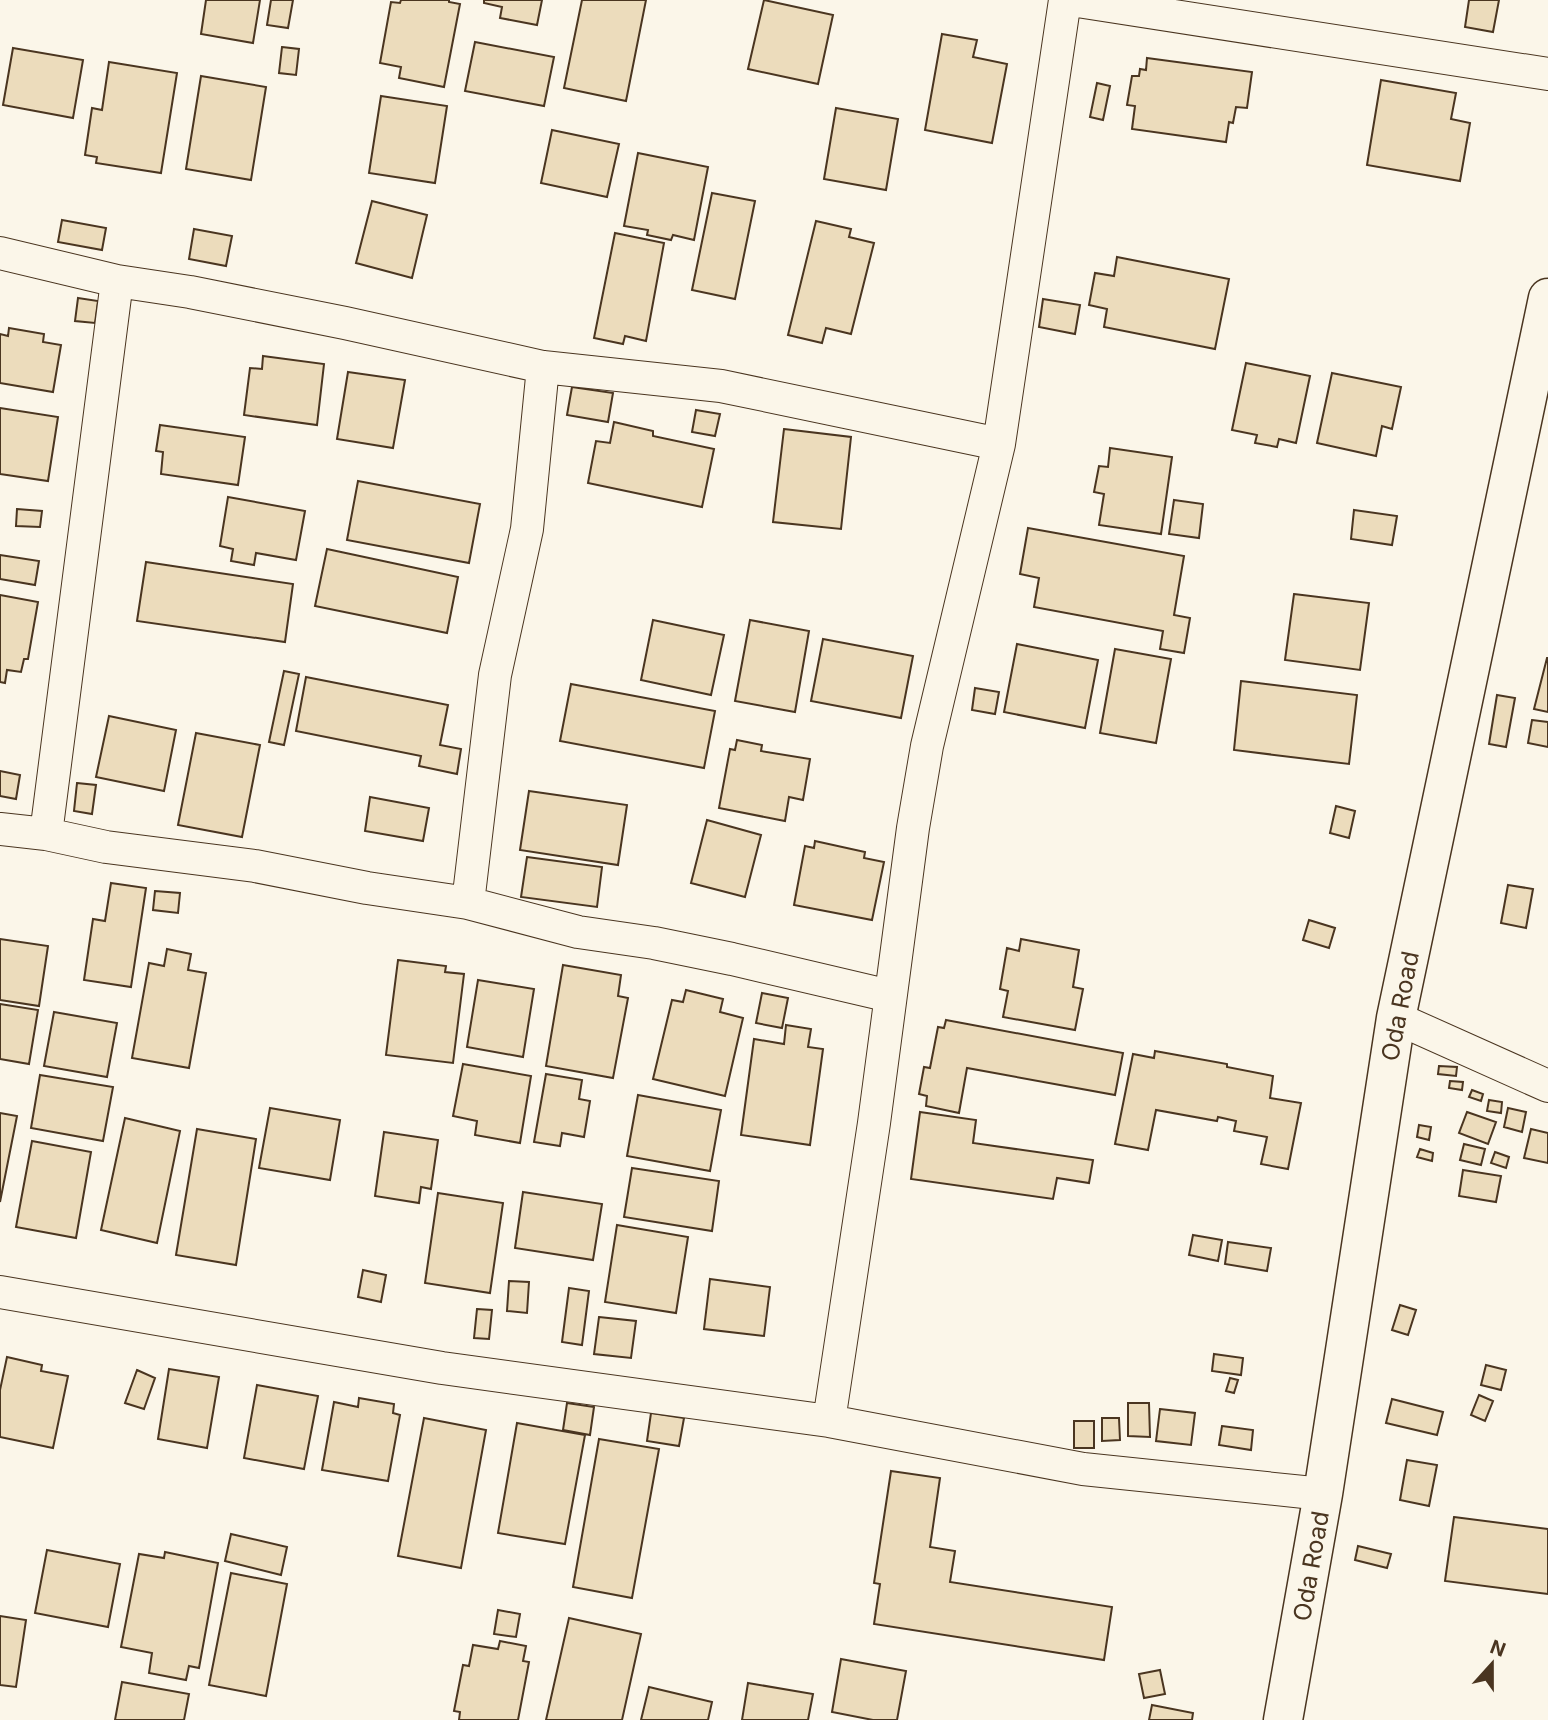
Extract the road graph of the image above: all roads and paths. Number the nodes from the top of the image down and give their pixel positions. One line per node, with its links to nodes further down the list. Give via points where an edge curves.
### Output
1 (1065, 0): 8 (street)
2 (1071, 0): 3 (street)
3 (1548, 74)
4 (0, 253): 5 (street)
5 (117, 281): 7 (street, via 332,320); 10 (street)
6 (1548, 298): 13 (street, Oda Road)
7 (543, 367): 8 (street, via 721,386); 11 (street, via 527,528 495,675)
8 (999, 444): 12 (street, via 928,746)
9 (0, 829): 10 (street)
10 (46, 834): 11 (street)
11 (468, 903): 12 (street, via 578,932 719,956)
12 (890, 996): 16 (street)
13 (1396, 1018): 14 (street); 17 (street, Oda Road)
14 (1548, 1086)
15 (0, 1292): 16 (street, via 442,1368)
16 (829, 1421): 17 (street, via 1083,1469)
17 (1323, 1494): 18 (street, Oda Road)
18 (1283, 1720)

